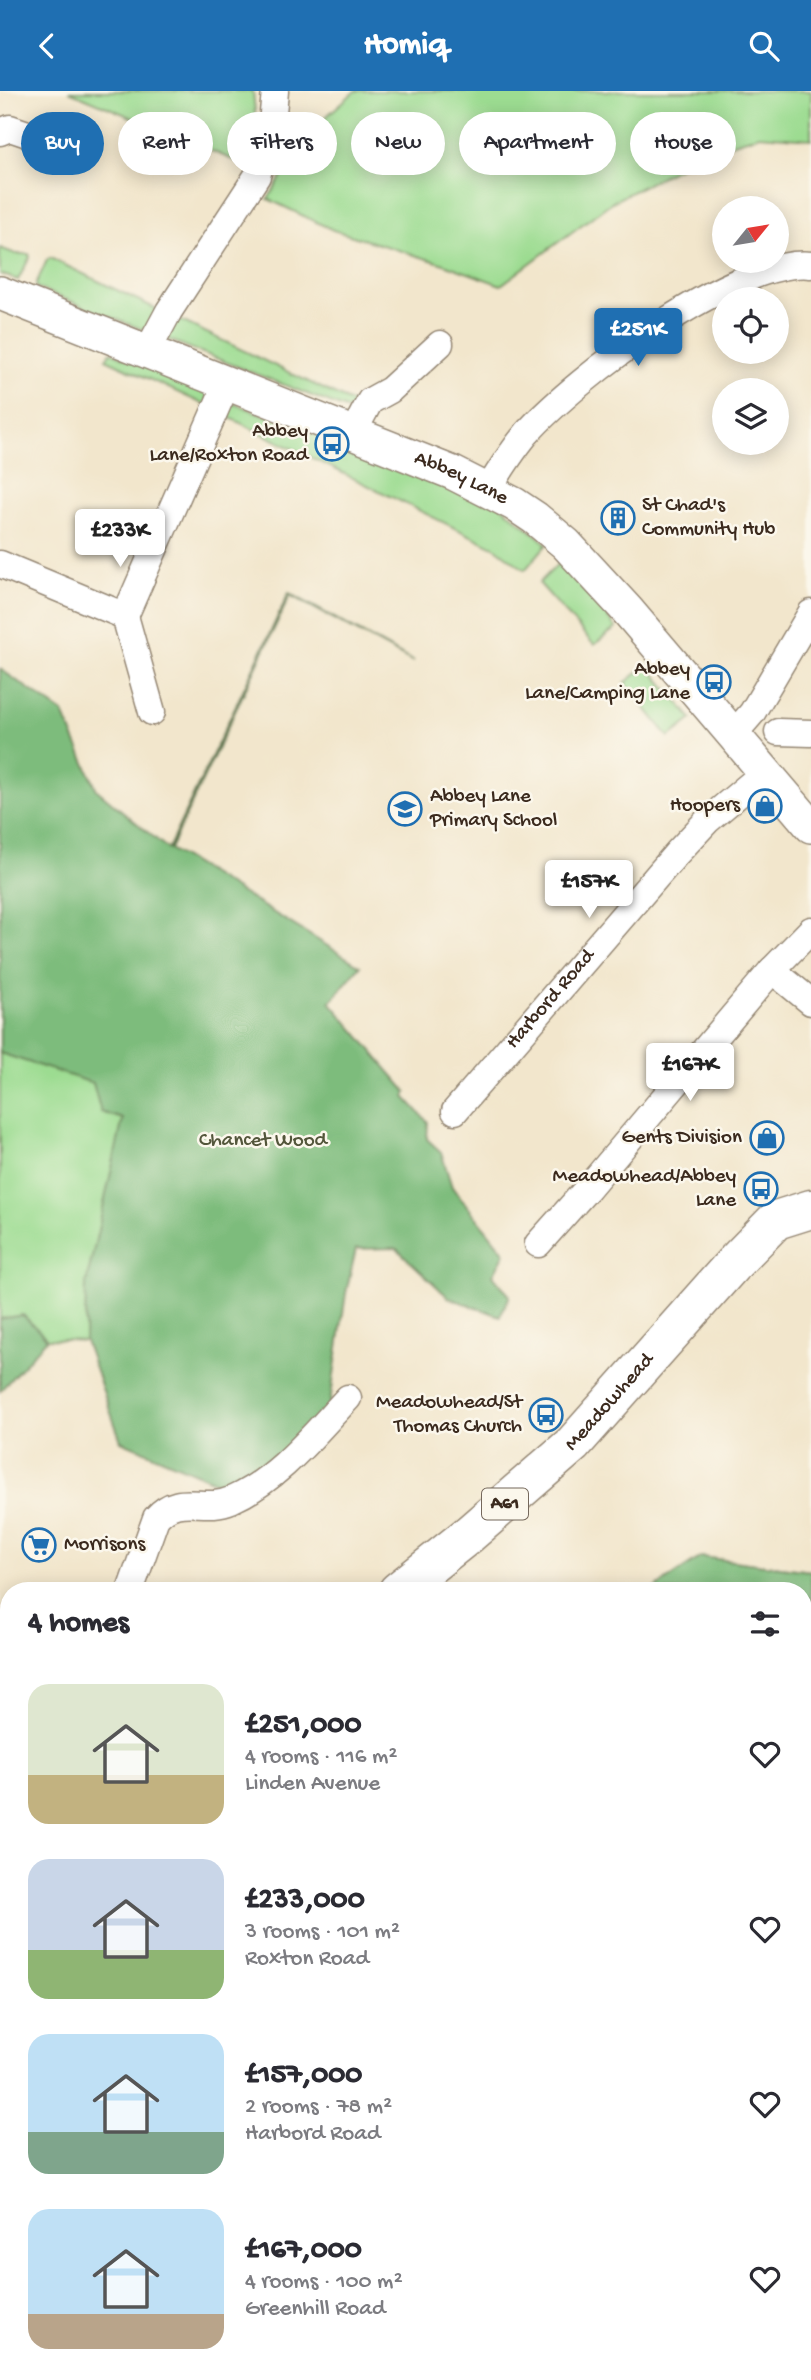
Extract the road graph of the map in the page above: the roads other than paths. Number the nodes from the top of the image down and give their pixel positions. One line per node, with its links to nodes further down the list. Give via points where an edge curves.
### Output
1 (275, 91): 7 (street, via 272,124 257,176)
2 (0, 132): 3 (street, via 10,128)
3 (21, 132)
4 (811, 265): 10 (street, via 789,265 731,286 612,356 529,431)
5 (0, 293): 7 (main road, Abbey Lane)
6 (440, 344): 9 (street, via 390,390 370,401)
7 (147, 352): 8 (main road, Abbey Lane)
8 (227, 383): 9 (main road, Abbey Lane); 13 (street)
9 (353, 433): 10 (main road, Abbey Lane)
10 (488, 490): 17 (main road, Abbey Lane, via 535,518 586,564)
11 (0, 564): 13 (street)
12 (811, 613): 17 (street, via 752,713)
13 (125, 616): 14 (street)
14 (152, 712)
15 (778, 732): 16 (street)
16 (811, 733)
17 (733, 734): 18 (main road, Abbey Lane)
18 (765, 772): 19 (main road, Abbey Lane); 23 (street, Harbord Road, via 677,853)
19 (811, 826)
20 (811, 930): 21 (street)
21 (772, 970): 22 (street); 26 (street)
22 (811, 1002)
23 (456, 1111)
24 (811, 1182): 25 (highway, A61, via 795,1193)
25 (793, 1214): 29 (highway, Meadowhead / A61, via 733,1264 573,1444)
26 (538, 1244)
27 (348, 1398): 28 (street, via 275,1473 231,1500 214,1505 178,1503 164,1509 156,1518)
28 (133, 1582)
29 (409, 1582)

